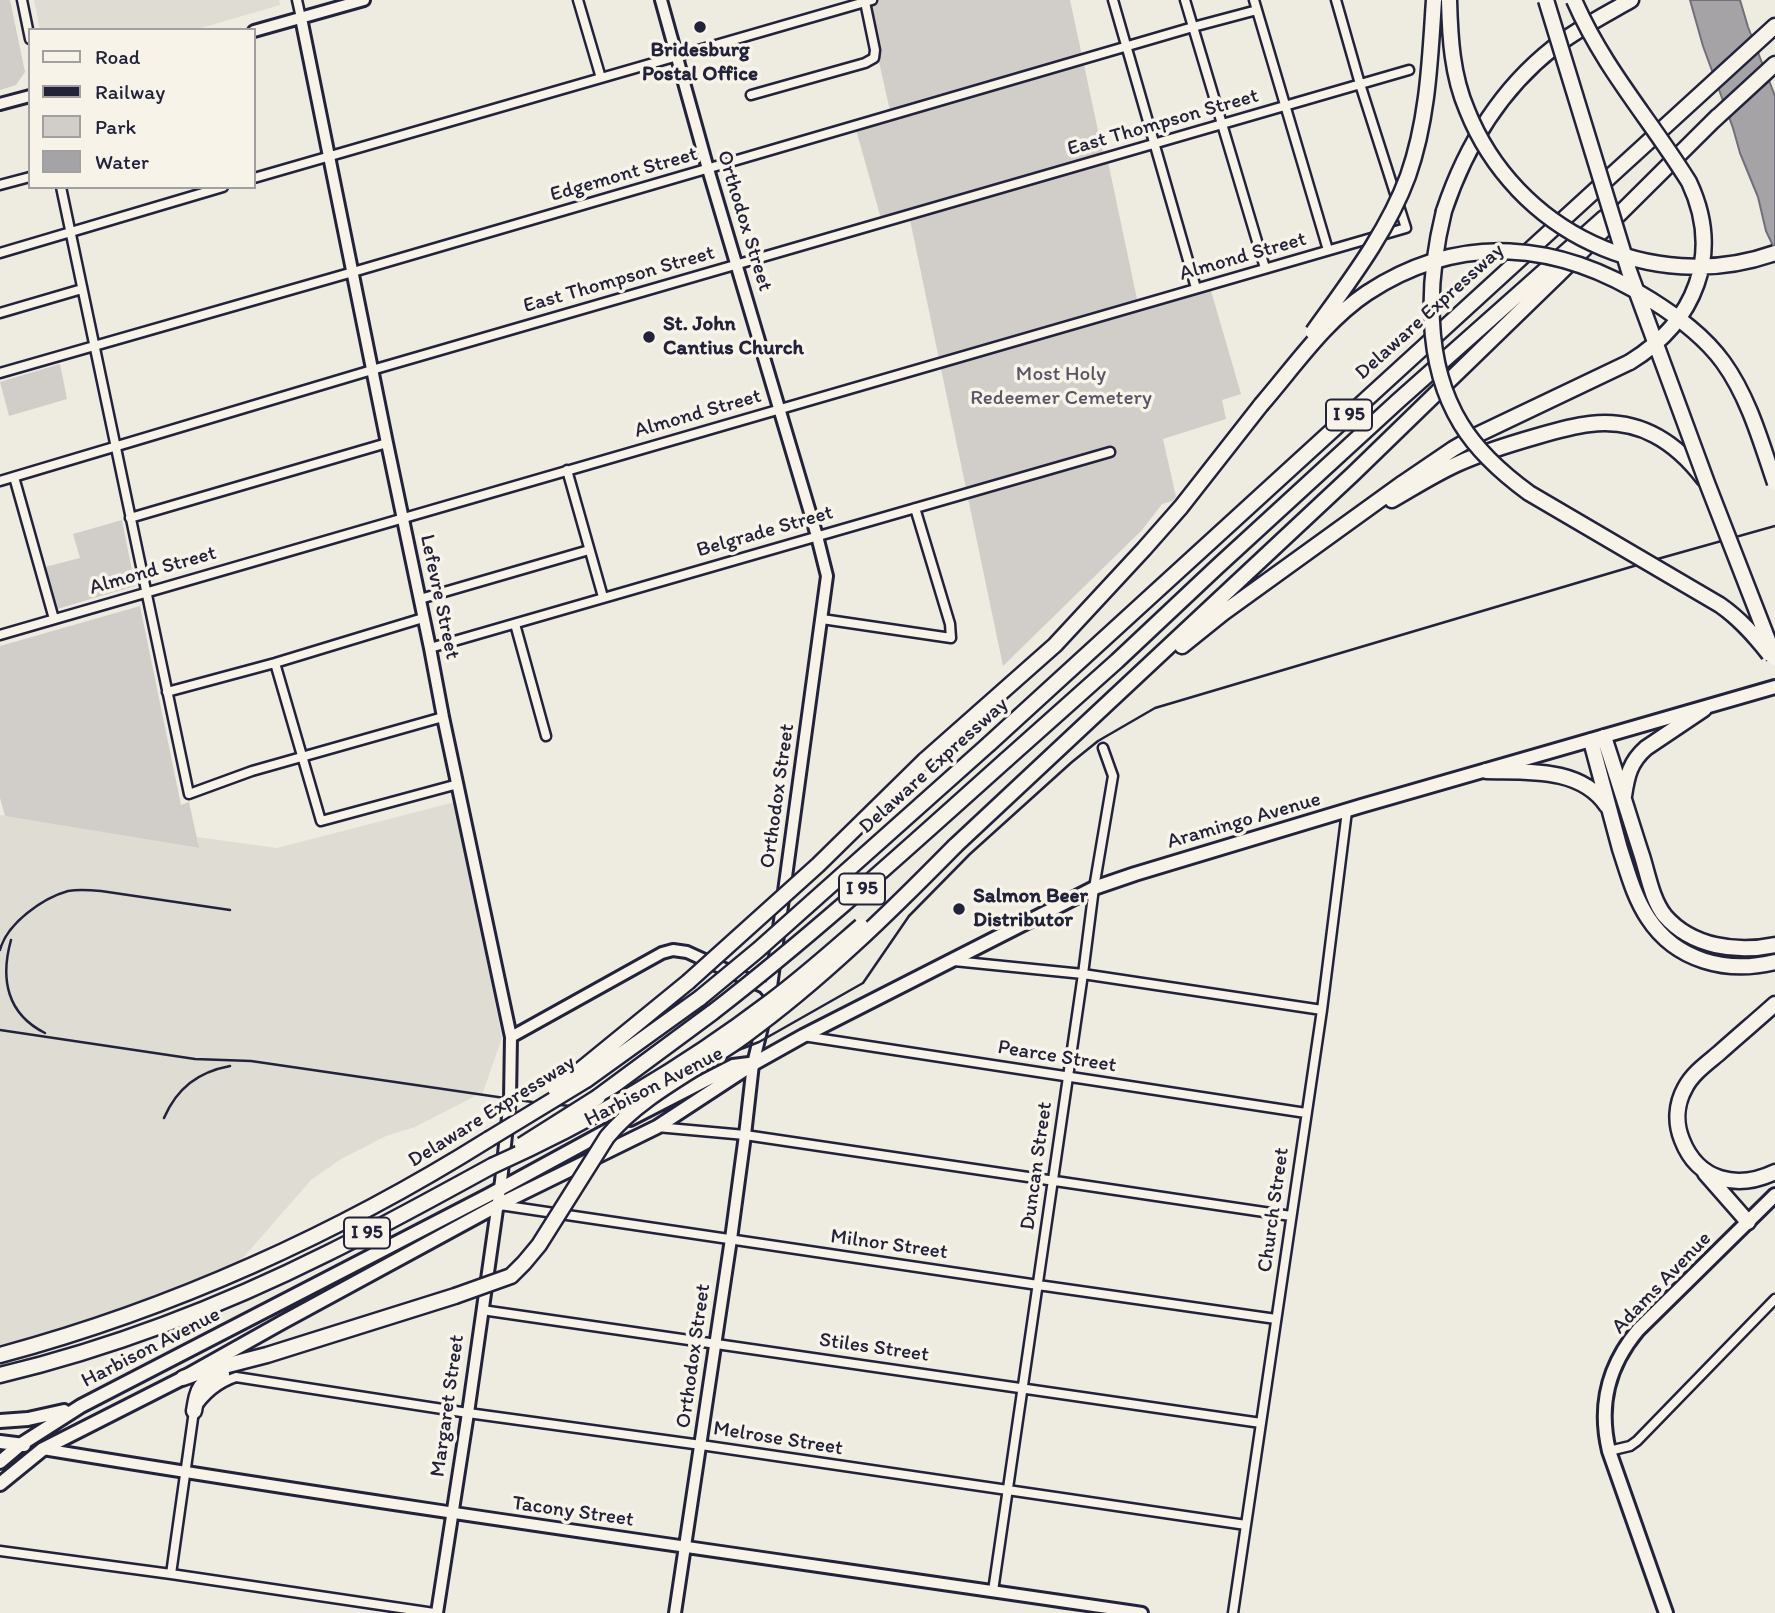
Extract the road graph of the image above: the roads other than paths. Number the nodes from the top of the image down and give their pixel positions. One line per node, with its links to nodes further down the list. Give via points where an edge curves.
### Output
1 (22, 0): 20 (street)
2 (297, 0): 17 (street, Lefevre Street)
3 (364, 0): 17 (street)
4 (578, 0): 26 (street)
5 (661, 0): 23 (street, Orthodox Street)
6 (1112, 0): 22 (street)
7 (1185, 0): 19 (street)
8 (1254, 0): 16 (street)
9 (1336, 0): 27 (street)
10 (1434, 0): 55 (highway, bridge, via 1427,98 1402,188 1369,252)
11 (1449, 0): 45 (highway, bridge, via 1454,71 1475,129 1494,163 1551,220 1601,248 1657,263 1716,266)
12 (1546, 0): 63 (highway, bridge, via 1629,271)
13 (1574, 0): 69 (highway, bridge, via 1606,62 1696,196 1703,227 1702,258 1689,301 1674,326 1649,350 1479,434)
14 (1631, 0): 80 (highway, bridge, via 1553,48 1514,86 1476,138 1444,211 1436,248 1432,312 1436,356 1462,425 1500,470 1529,493 1735,615)
15 (868, 1): 23 (street); 28 (street, via 874,58)
16 (1257, 10): 19 (street, Edgemont Street); 31 (street)
17 (301, 18): 21 (street); 35 (street, Lefevre Street)
18 (1775, 26): 108 (highway, Delaware Expressway / I 95, bridge, via 758,950 700,998)
19 (1193, 27): 22 (street, Edgemont Street); 33 (street)
20 (28, 29)
21 (256, 30)
22 (1126, 47): 34 (street); 36 (street, Edgemont Street)
23 (678, 56): 26 (street); 36 (street, Orthodox Street)
24 (1774, 65): 32 (highway, Delaware Expressway / I 95)
25 (1409, 70): 27 (street, East Thompson Street)
26 (601, 78): 35 (street)
27 (1360, 84): 31 (street, East Thompson Street); 43 (street, Almond Street, via 1406,228)
28 (751, 95)
29 (28, 97): 30 (street)
30 (0, 104)
31 (1285, 106): 33 (street, East Thompson Street); 43 (street)
32 (1718, 116): 86 (highway, via 1353,474); 113 (highway, Delaware Expressway / I 95, bridge, via 869,884 713,1012 598,1097)
33 (1222, 124): 34 (street, East Thompson Street); 47 (street)
34 (1153, 144): 46 (street, East Thompson Street); 49 (street)
35 (330, 155): 37 (street); 48 (street, Lefevre Street)
36 (708, 169): 46 (street, Orthodox Street); 48 (street, Edgemont Street)
37 (256, 177)
38 (28, 178): 39 (street)
39 (0, 185)
40 (61, 189): 42 (street)
41 (193, 191): 42 (street)
42 (71, 232): 44 (street); 50 (street)
43 (1328, 250): 47 (street, Almond Street)
44 (0, 253)
45 (1775, 253)
46 (737, 264): 53 (street, East Thompson Street); 56 (street, Orthodox Street)
47 (1265, 268): 49 (street, Almond Street)
48 (353, 272): 52 (street, Edgemont Street); 53 (street, Lefevre Street)
49 (1196, 288): 56 (street, Almond Street)
50 (82, 289): 51 (street); 52 (street)
51 (0, 313)
52 (94, 345): 54 (street, Edgemont Street); 58 (street)
53 (372, 370): 57 (street, Lefevre Street); 58 (street, East Thompson Street)
54 (0, 373)
55 (1261, 405): 64 (highway, bridge, via 1341,314 1395,278 1427,264 1475,253 1546,255 1592,268 1625,284 1707,344 1723,362 1747,405); 108 (highway, bridge, via 1181,507 1055,645)
56 (779, 408): 60 (street, Almond Street); 68 (street, Orthodox Street)
57 (387, 443): 66 (street); 67 (street, Lefevre Street)
58 (115, 446): 61 (street, East Thompson Street); 66 (street)
59 (1110, 452): 65 (street, Belgrade Street)
60 (567, 470): 67 (street, Almond Street); 70 (street)
61 (14, 477): 62 (street, East Thompson Street); 75 (street)
62 (0, 481)
63 (1707, 483): 69 (highway, bridge, via 1691,461 1658,435 1630,426 1587,424 1469,459); 80 (highway, bridge)
64 (1775, 483)
65 (915, 508): 68 (street, Belgrade Street); 76 (street, via 951,638)
66 (131, 518): 71 (street)
67 (402, 518): 71 (street, Almond Street); 73 (street, Lefevre Street)
68 (817, 536): 72 (street, Belgrade Street); 76 (street, Orthodox Street, via 827,576)
69 (1326, 539): 86 (highway, via 1223,612)
70 (589, 550): 72 (street); 73 (street)
71 (146, 591): 75 (street, Almond Street); 83 (street)
72 (603, 597): 77 (street, Belgrade Street)
73 (420, 599): 74 (street, Lefevre Street)
74 (423, 618): 79 (street, Lefevre Street); 81 (street)
75 (54, 619): 78 (street, Almond Street)
76 (822, 619): 102 (street, Orthodox Street)
77 (515, 624): 79 (street, Belgrade Street); 87 (street)
78 (0, 635)
79 (430, 648): 85 (street, Lefevre Street)
80 (1775, 661)
81 (275, 663): 83 (street); 90 (street)
82 (1775, 687): 84 (main road, Aramingo Avenue)
83 (167, 692): 90 (street, via 189,793)
84 (1704, 709): 88 (main road, Aramingo Avenue); 93 (highway, via 1638,755 1629,769)
85 (443, 717): 90 (street); 92 (street, Lefevre Street)
86 (1093, 717): 96 (highway)
87 (545, 736)
88 (1598, 739): 91 (main road, Aramingo Avenue); 93 (highway); 94 (highway)
89 (1103, 748): 97 (street, Duncan Street, via 1113,776)
90 (303, 756): 92 (street, via 321,821)
91 (1486, 771): 94 (highway, via 1567,777 1592,790); 95 (main road, Aramingo Avenue)
92 (458, 784): 106 (street, Lefevre Street)
93 (1623, 797): 98 (highway, via 1651,886 1664,914 1676,926 1706,942 1737,948)
94 (1609, 810): 100 (highway, via 1636,898 1664,937 1710,963 1737,967)
95 (1347, 811): 97 (main road, Aramingo Avenue); 104 (street, Church Street)
96 (955, 846): 113 (highway, bridge, via 810,970 693,1057 572,1129); 129 (highway, bridge, via 791,1000 619,1121 539,1245 511,1276)
97 (1094, 888): 99 (main road, Aramingo Avenue); 101 (street, Duncan Street)
98 (1775, 945)
99 (949, 960): 101 (street); 105 (main road, Aramingo Avenue)
100 (1775, 962)
101 (1083, 974): 104 (street); 109 (street, Duncan Street)
102 (771, 994): 106 (street, via 764,986 673,950); 107 (street, Orthodox Street)
103 (1775, 1004): 114 (highway, via 1685,1087 1677,1126 1685,1148)
104 (1322, 1010): 110 (street, Church Street)
105 (803, 1036): 107 (main road, Aramingo Avenue); 109 (street, Pearce Street)
106 (511, 1037): 117 (street, Lefevre Street)
107 (753, 1064): 111 (main road, Harbison Avenue); 112 (street, Orthodox Street); 117 (main road, Harbison Avenue, via 733,1066)
108 (582, 1075): 128 (highway, Delaware Expressway / I 95, bridge, via 443,1168 268,1259 127,1314)
109 (1067, 1078): 110 (street, Pearce Street); 116 (street, Duncan Street)
110 (1306, 1113): 120 (street, Church Street)
111 (657, 1127): 112 (street); 119 (main road, Harbison Avenue)
112 (745, 1135): 116 (street); 122 (street, Orthodox Street)
113 (492, 1166): 130 (highway, Delaware Expressway / I 95, via 328,1253 202,1309)
114 (1701, 1169): 115 (highway, via 1736,1181); 121 (highway)
115 (1775, 1172)
116 (1052, 1182): 120 (street); 123 (street, Duncan Street)
117 (500, 1189): 119 (street, Lefevre Street); 133 (main road, Harbison Avenue)
118 (1775, 1195): 121 (main road, Adams Avenue)
119 (498, 1205): 122 (street, Milnor Street); 125 (street, Margaret Street); 131 (main road, Harbison Avenue)
120 (1291, 1216): 126 (street, Church Street)
121 (1748, 1222): 142 (main road, Adams Avenue, via 1638,1330 1620,1355 1604,1406)
122 (731, 1240): 123 (street, Milnor Street); 127 (street, Orthodox Street)
123 (1038, 1285): 126 (street, Milnor Street); 132 (street, Duncan Street)
124 (1775, 1299): 142 (street, via 1637,1441)
125 (482, 1310): 127 (street, Stiles Street); 135 (street, Margaret Street)
126 (1276, 1319): 137 (street, Church Street)
127 (715, 1342): 132 (street, Stiles Street); 139 (street, Orthodox Street)
128 (0, 1354)
129 (267, 1355): 131 (highway); 134 (highway, via 206,1380 197,1392)
130 (0, 1375)
131 (183, 1378): 141 (main road, Harbison Avenue)
132 (1023, 1388): 137 (street, Stiles Street); 146 (street, Duncan Street)
133 (81, 1406): 136 (main road); 140 (main road, Harbison Avenue)
134 (194, 1411): 135 (street, Melrose Street, via 213,1389 236,1377); 144 (street)
135 (468, 1413): 139 (street, Melrose Street); 147 (street, Margaret Street)
136 (0, 1421)
137 (1261, 1423): 148 (street, Church Street)
138 (0, 1441): 140 (main road, Tacony Street)
139 (701, 1444): 146 (street, Melrose Street); 149 (street, Orthodox Street)
140 (20, 1445): 141 (main road, Tacony Street); 143 (main road, Harbison Avenue)
141 (43, 1448): 144 (street, Tacony Street); 145 (main road, Harbison Avenue)
142 (1609, 1451): 157 (main road, Adams Avenue)
143 (0, 1462)
144 (185, 1473): 147 (street, Tacony Street); 151 (street)
145 (0, 1484)
146 (1008, 1491): 148 (street, Melrose Street); 152 (street, Duncan Street)
147 (452, 1513): 149 (street, Tacony Street); 153 (street, Margaret Street)
148 (1245, 1525): 156 (street, Church Street)
149 (685, 1547): 152 (street, Tacony Street); 154 (street, Orthodox Street)
150 (0, 1551): 151 (street)
151 (171, 1574): 153 (street)
152 (993, 1591): 155 (street, Tacony Street)
153 (435, 1613)
154 (675, 1613)
155 (1142, 1613)
156 (1233, 1613)
157 (1666, 1613)

